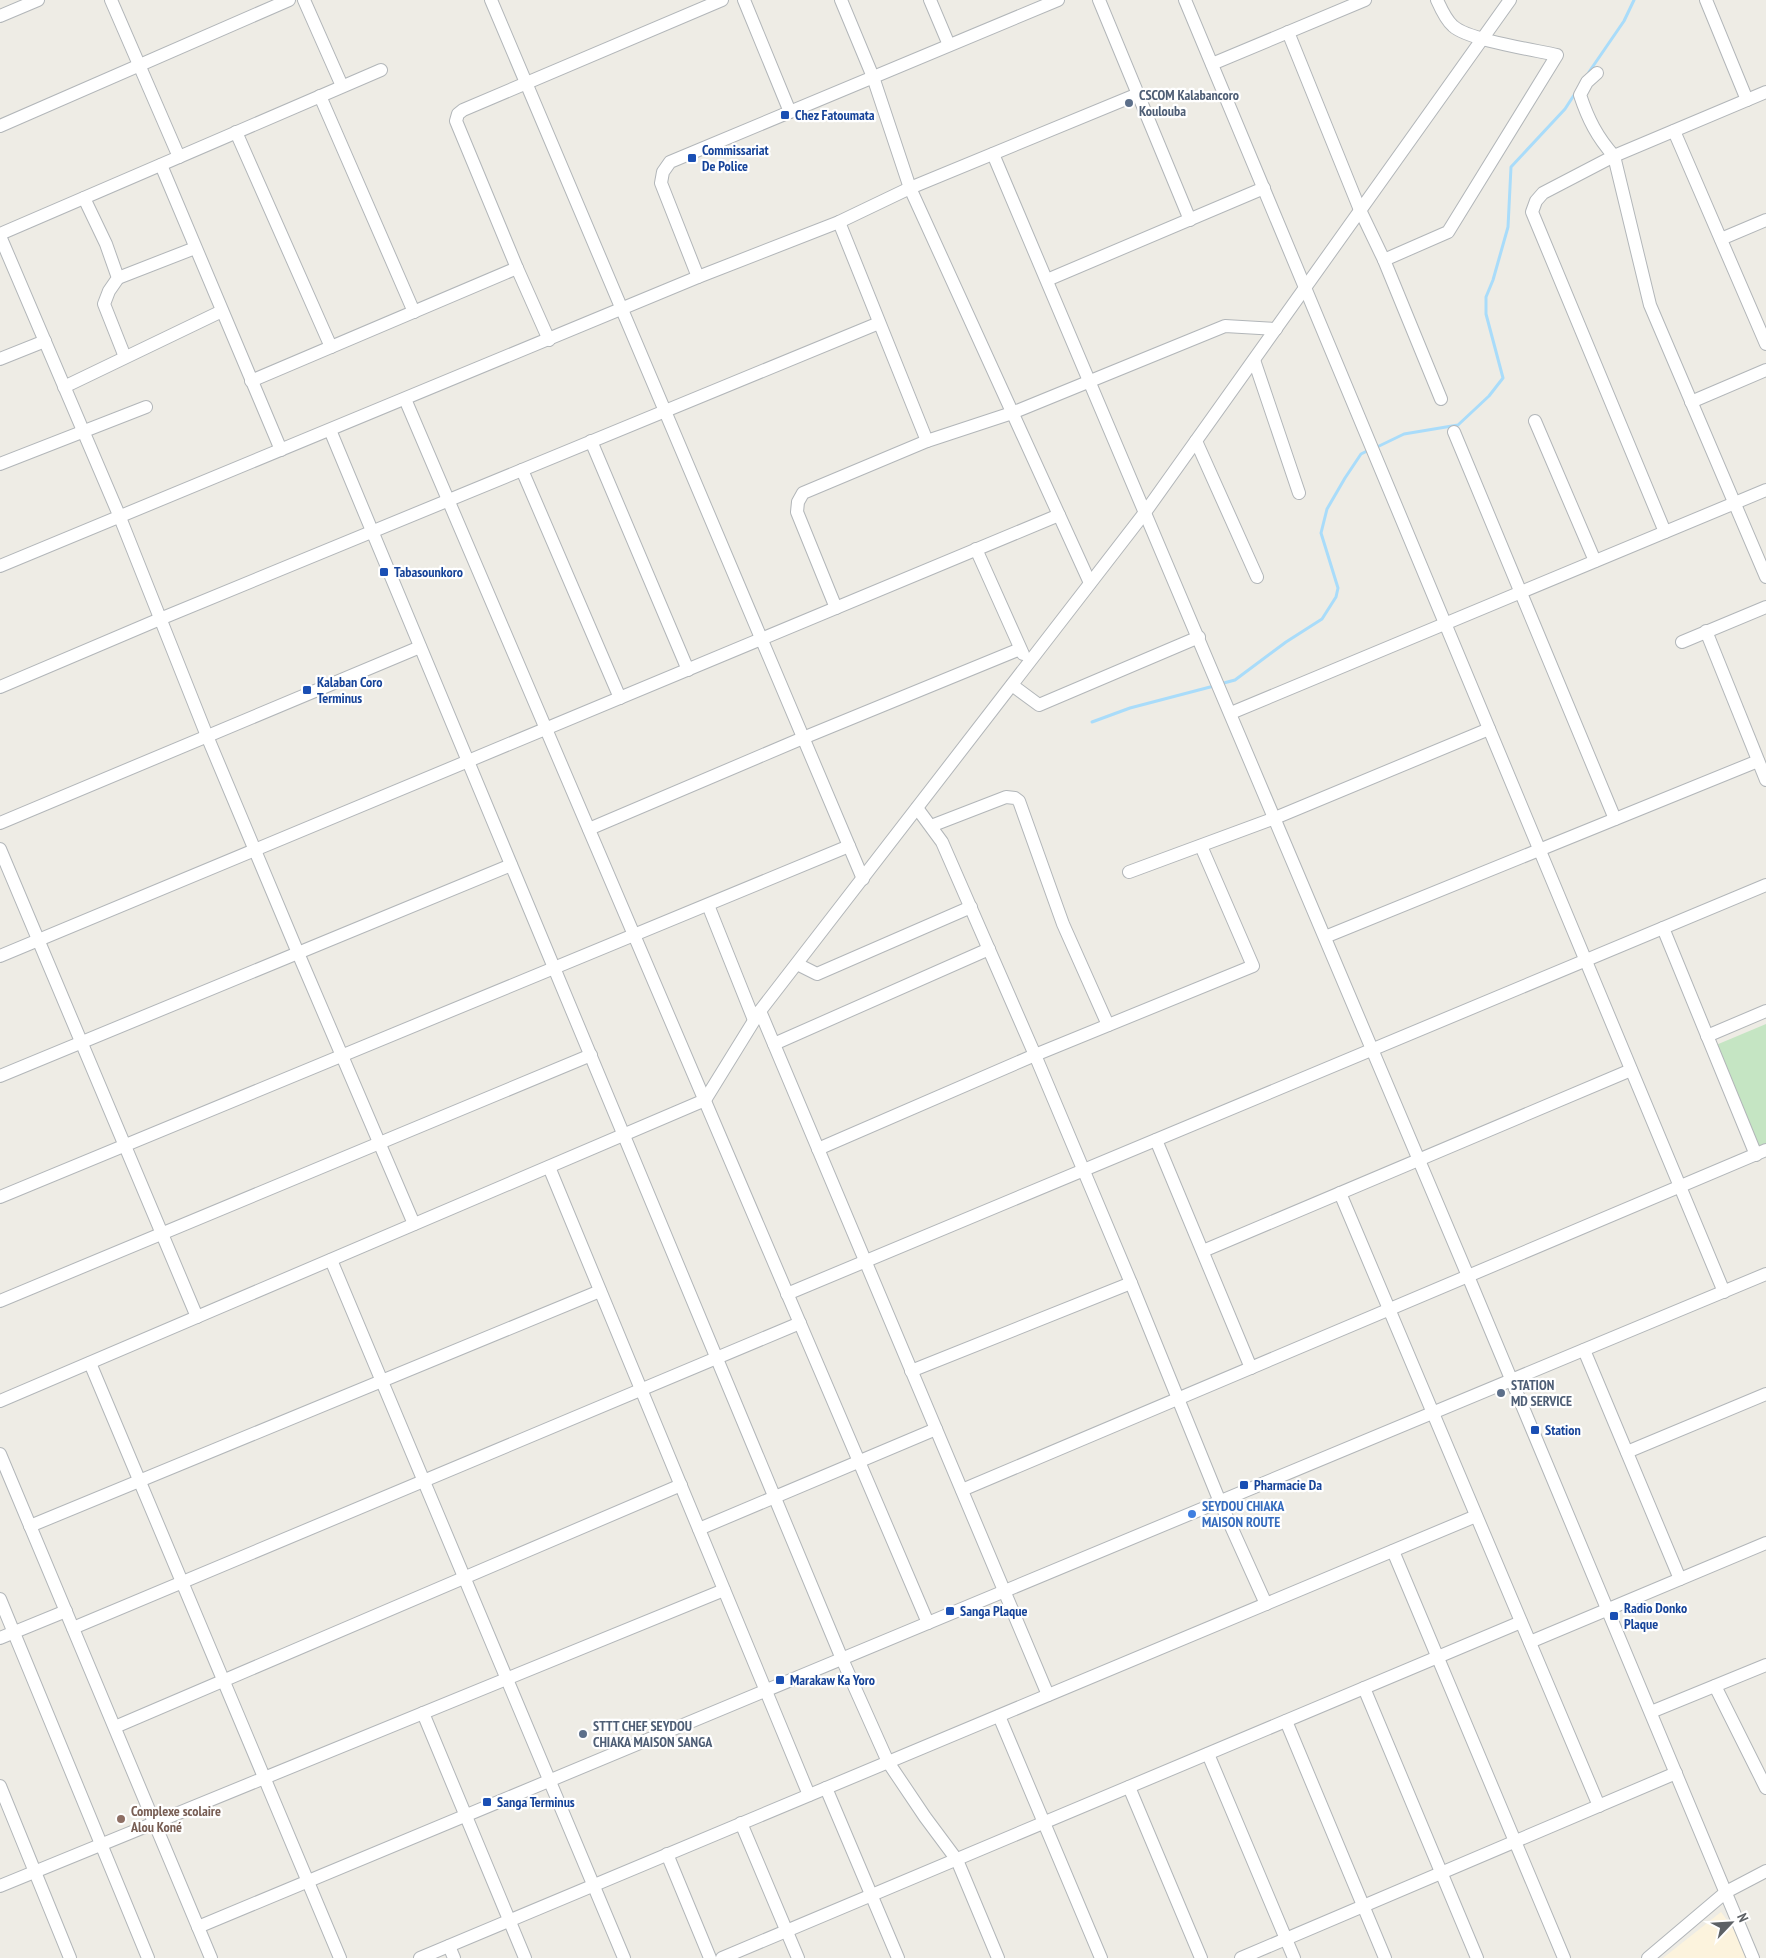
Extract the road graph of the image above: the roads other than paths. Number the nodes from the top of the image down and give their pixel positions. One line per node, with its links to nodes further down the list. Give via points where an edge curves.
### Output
1 (38, 0): 17 (street)
2 (111, 0): 22 (street)
3 (289, 0): 22 (street)
4 (304, 0): 27 (street)
5 (491, 0): 26 (street)
6 (722, 0): 26 (street)
7 (744, 0): 32 (street)
8 (842, 0): 25 (street)
9 (930, 0): 20 (street)
10 (1058, 0): 20 (street)
11 (1099, 0): 29 (street)
12 (1185, 0): 21 (street)
13 (1365, 0): 18 (street)
14 (1437, 0): 19 (street, via 1455,28)
15 (1510, 0): 19 (street)
16 (1706, 0): 31 (street)
17 (0, 16)
18 (1288, 32): 21 (street); 43 (street)
19 (1483, 39): 43 (street); 50 (street, via 1557,55 1448,232)
20 (949, 46): 25 (street)
21 (1212, 64): 41 (street)
22 (140, 65): 33 (street); 37 (street)
23 (381, 70): 27 (street)
24 (1597, 73): 38 (street, via 1580,95 1587,118)
25 (873, 77): 32 (street); 40 (street)
26 (526, 83): 51 (street, via 463,110 456,121); 56 (street)
27 (342, 86): 30 (street)
28 (1766, 92): 31 (street)
29 (1138, 94): 36 (street); 44 (street)
30 (320, 96): 35 (street); 58 (street)
31 (1747, 100): 34 (street)
32 (790, 112): 52 (street, via 670,162 663,172 661,183)
33 (0, 126)
34 (1674, 131): 38 (street); 48 (street)
35 (236, 132): 37 (street); 64 (street)
36 (993, 154): 40 (street); 54 (street)
37 (180, 156): 39 (street)
38 (1614, 156): 74 (street, via 1650,305); 96 (street, via 1543,194 1532,212)
39 (161, 165): 42 (street); 49 (street)
40 (910, 188): 46 (street); 77 (street)
41 (1264, 188): 44 (street); 55 (street)
42 (84, 198): 47 (street); 53 (street)
43 (1360, 210): 50 (street); 55 (street)
44 (1190, 220): 54 (street)
45 (1766, 220): 48 (street)
46 (839, 222): 52 (street); 59 (street)
47 (0, 235): 62 (street)
48 (1721, 239): 63 (street)
49 (195, 248): 53 (street); 57 (street)
50 (1384, 260): 73 (street)
51 (517, 268): 58 (street); 61 (street)
52 (698, 277): 56 (street)
53 (118, 278): 65 (street, via 108,291 104,304)
54 (1047, 280): 70 (street)
55 (1305, 289): 60 (street); 107 (street)
56 (622, 309): 61 (street); 76 (street)
57 (222, 310): 65 (street); 69 (street)
58 (414, 312): 64 (street)
59 (879, 323): 76 (street); 82 (street)
60 (1276, 329): 67 (street); 70 (street, via 1225,326)
61 (549, 340): 72 (street)
62 (45, 341): 66 (street); 71 (street)
63 (1766, 344)
64 (330, 347): 69 (street)
65 (125, 357): 71 (street)
66 (0, 360)
67 (1254, 360): 84 (street); 89 (street)
68 (1766, 370): 74 (street)
69 (251, 380): 85 (street)
70 (1091, 382): 77 (street); 92 (street)
71 (64, 387): 80 (street)
72 (405, 399): 79 (street); 90 (street)
73 (1441, 399)
74 (1691, 402): 91 (street)
75 (146, 407): 80 (street)
76 (665, 411): 83 (street); 110 (street)
77 (1012, 413): 82 (street); 94 (street)
78 (1535, 421): 98 (street)
79 (330, 430): 85 (street); 95 (street)
80 (82, 431): 86 (street); 93 (street)
81 (1454, 432): 103 (street)
82 (927, 440): 105 (street, via 803,493 800,498 797,512)
83 (591, 441): 87 (street); 115 (street)
84 (1196, 441): 92 (street); 101 (street)
85 (280, 450): 93 (street)
86 (0, 464)
87 (522, 470): 90 (street); 118 (street)
88 (1766, 490): 91 (street)
89 (1299, 492)
90 (448, 500): 95 (street); 120 (street)
91 (1735, 503): 96 (street); 100 (street)
92 (1146, 511): 102 (street); 109 (street)
93 (119, 515): 99 (street); 106 (street)
94 (1059, 515): 97 (street); 102 (street)
95 (372, 532): 106 (street); 112 (street)
96 (1665, 532): 98 (street)
97 (976, 550): 105 (street); 113 (street)
98 (1595, 562): 103 (street)
99 (0, 566)
100 (1766, 577)
101 (1257, 578)
102 (1090, 583): 114 (street)
103 (1522, 592): 107 (street); 129 (street)
104 (1766, 607): 108 (street)
105 (836, 608): 110 (street)
106 (160, 619): 117 (street); 122 (street)
107 (1445, 624): 119 (street); 121 (street)
108 (1706, 631): 111 (street); 125 (street)
109 (1199, 637): 116 (street, via 1039,705); 119 (street)
110 (761, 639): 115 (street); 123 (street)
111 (1682, 642)
112 (420, 647): 122 (street); 124 (street)
113 (1020, 649): 114 (street); 123 (street)
114 (1028, 664): 116 (street)
115 (688, 670): 118 (street)
116 (1012, 685): 127 (street)
117 (0, 687)
118 (620, 698): 120 (street)
119 (1231, 714): 128 (street)
120 (546, 729): 124 (street); 132 (street)
121 (1489, 729): 128 (street); 137 (street)
122 (207, 736): 130 (street); 136 (street)
123 (803, 738): 132 (street); 133 (street)
124 (468, 761): 136 (street); 138 (street)
125 (1758, 761): 126 (street); 129 (street)
126 (1766, 780)
127 (918, 808): 131 (street); 140 (street)
128 (1275, 818): 134 (street); 146 (street)
129 (1615, 819): 137 (street)
130 (0, 823)
131 (931, 826): 143 (street, via 942,842); 156 (street, via 1006,797 1019,801 1063,924)
132 (589, 829): 145 (street)
133 (849, 846): 140 (street); 142 (street)
134 (1201, 846): 139 (street); 156 (street, via 1253,966)
135 (0, 849): 147 (street)
136 (255, 850): 147 (street); 149 (street)
137 (1540, 850): 146 (street); 151 (street)
138 (511, 865): 149 (street); 153 (street)
139 (1129, 872)
140 (862, 878): 152 (street)
141 (1766, 885): 144 (street)
142 (708, 905): 145 (street); 155 (street)
143 (971, 908): 148 (street); 152 (street, via 817,974)
144 (1663, 928): 151 (street); 157 (street)
145 (634, 935): 153 (street); 166 (street)
146 (1325, 937): 160 (street)
147 (38, 940): 150 (street); 158 (street)
148 (989, 949): 159 (street); 161 (street)
149 (298, 953): 158 (street); 163 (street)
150 (0, 956)
151 (1586, 960): 160 (street); 164 (street)
152 (796, 964): 155 (street)
153 (554, 968): 162 (street); 163 (street)
154 (1766, 1011): 157 (street)
155 (757, 1015): 159 (street); 166 (street)
156 (1108, 1025): 161 (street)
157 (1707, 1036): 172 (street)
158 (82, 1042): 165 (street); 170 (street)
159 (774, 1044): 171 (street)
160 (1373, 1049): 168 (street); 173 (street)
161 (1035, 1054): 171 (street); 175 (street)
162 (590, 1055): 167 (street); 169 (street)
163 (342, 1056): 169 (street); 170 (street)
164 (1631, 1070): 173 (street); 176 (street)
165 (0, 1076)
166 (705, 1100): 167 (street); 189 (street)
167 (624, 1135): 174 (street); 195 (street)
168 (1156, 1140): 175 (street); 181 (street)
169 (379, 1143): 179 (street); 180 (street)
170 (125, 1146): 178 (street); 180 (street)
171 (818, 1149): 183 (street)
172 (1761, 1153): 176 (street)
173 (1419, 1159): 177 (street); 185 (street)
174 (549, 1167): 179 (street); 187 (street)
175 (1083, 1170): 183 (street); 186 (street)
176 (1680, 1187): 185 (street); 188 (street)
177 (1340, 1193): 181 (street); 191 (street)
178 (0, 1197)
179 (414, 1224): 182 (street)
180 (162, 1234): 190 (street); 192 (street)
181 (1203, 1251): 197 (street)
182 (331, 1260): 192 (street); 199 (street)
183 (865, 1261): 189 (street); 198 (street)
184 (1766, 1274): 188 (street)
185 (1468, 1276): 191 (street); 200 (street)
186 (1131, 1283): 198 (street); 203 (street)
187 (600, 1291): 199 (street); 201 (street)
188 (1724, 1292): 194 (street)
189 (788, 1294): 193 (street)
190 (0, 1301)
191 (1389, 1310): 197 (street); 205 (street)
192 (197, 1317): 196 (street)
193 (800, 1323): 195 (street); 209 (street)
194 (1584, 1350): 200 (street); 207 (street)
195 (717, 1358): 201 (street); 214 (street)
196 (90, 1363): 204 (street); 210 (street)
197 (1252, 1368): 203 (street)
198 (911, 1371): 206 (street)
199 (382, 1381): 210 (street); 211 (street)
200 (1512, 1381): 205 (street); 228 (street)
201 (641, 1390): 211 (street); 212 (street)
202 (1766, 1394): 207 (street)
203 (1179, 1398): 213 (street); 215 (street)
204 (0, 1401)
205 (1433, 1413): 215 (street); 216 (street)
206 (936, 1430): 209 (street); 213 (street)
207 (1627, 1452): 222 (street)
208 (0, 1454): 217 (street)
209 (859, 1462): 214 (street); 231 (street)
210 (139, 1481): 217 (street); 223 (street)
211 (423, 1481): 221 (street); 223 (street)
212 (681, 1485): 218 (street); 221 (street)
213 (962, 1490): 225 (street)
214 (775, 1497): 218 (street); 237 (street)
215 (1220, 1502): 225 (street); 227 (street)
216 (1476, 1516): 220 (street); 230 (street)
217 (30, 1526): 229 (street)
218 (699, 1529): 224 (street)
219 (1766, 1543): 222 (street)
220 (1393, 1551): 227 (street); 236 (street)
221 (464, 1578): 239 (street); 240 (street)
222 (1680, 1579): 228 (street)
223 (182, 1582): 232 (street); 240 (street)
224 (724, 1590): 239 (street); 243 (street)
225 (1004, 1592): 231 (street); 244 (street)
226 (0, 1599): 233 (street)
227 (1266, 1604): 244 (street)
228 (1608, 1609): 235 (street); 245 (street)
229 (66, 1611): 232 (street); 233 (street)
230 (1521, 1622): 235 (street); 236 (street)
231 (928, 1623): 237 (street)
232 (73, 1628): 249 (street)
233 (14, 1633): 234 (street); 266 (street)
234 (0, 1638)
235 (1530, 1642): 260 (street)
236 (1438, 1657): 242 (street); 265 (street)
237 (842, 1659): 243 (street); 251 (street)
238 (1766, 1665): 241 (street)
239 (507, 1679): 246 (street); 254 (street)
240 (224, 1681): 249 (street); 253 (street)
241 (1715, 1686): 245 (street); 258 (street)
242 (1364, 1688): 248 (street); 271 (street)
243 (766, 1691): 254 (street); 259 (street)
244 (1048, 1695): 247 (street)
245 (1651, 1712): 252 (street)
246 (423, 1713): 253 (street); 261 (street)
247 (999, 1716): 251 (street); 263 (street)
248 (1286, 1721): 250 (street); 277 (street)
249 (115, 1727): 262 (street)
250 (1208, 1754): 256 (street); 281 (street)
251 (888, 1762): 257 (street); 268 (street)
252 (1676, 1773): 260 (street); 275 (street)
253 (264, 1778): 262 (street); 272 (street)
254 (549, 1781): 261 (street); 273 (street)
255 (0, 1786): 269 (street)
256 (1130, 1787): 263 (street); 297 (street)
257 (826, 1788): 259 (street); 276 (street)
258 (1766, 1788)
259 (809, 1795): 264 (street)
260 (1599, 1806): 265 (street)
261 (465, 1816): 272 (street); 278 (street)
262 (155, 1823): 266 (street); 279 (street)
263 (1044, 1823): 268 (street); 296 (street)
264 (741, 1824): 267 (street); 280 (street)
265 (1516, 1842): 271 (street); 302 (street)
266 (102, 1845): 269 (street); 284 (street)
267 (667, 1854): 273 (street); 291 (street)
268 (957, 1860): 276 (street); 295 (street)
269 (35, 1872): 274 (street); 283 (street)
270 (1766, 1872): 275 (street)
271 (1442, 1873): 277 (street); 301 (street)
272 (308, 1881): 279 (street); 286 (street)
273 (593, 1885): 278 (street); 290 (street)
274 (0, 1886)
275 (1726, 1892): 303 (street); 304 (street)
276 (872, 1895): 280 (street); 294 (street)
277 (1363, 1906): 281 (street); 300 (street)
278 (509, 1920): 282 (street); 289 (street)
279 (198, 1927): 285 (street)
280 (786, 1931): 292 (street); 293 (street)
281 (1286, 1939): 298 (street); 299 (street)
282 (449, 1946): 287 (street); 288 (street)
283 (70, 1958)
284 (148, 1958)
285 (212, 1958)
286 (340, 1958)
287 (420, 1958)
288 (454, 1958)
289 (525, 1958)
290 (624, 1958)
291 (710, 1958)
292 (722, 1958)
293 (798, 1958)
294 (898, 1958)
295 (998, 1958)
296 (1101, 1958)
297 (1201, 1958)
298 (1241, 1958)
299 (1294, 1958)
300 (1385, 1958)
301 (1477, 1958)
302 (1564, 1958)
303 (1648, 1958)
304 (1753, 1958)

